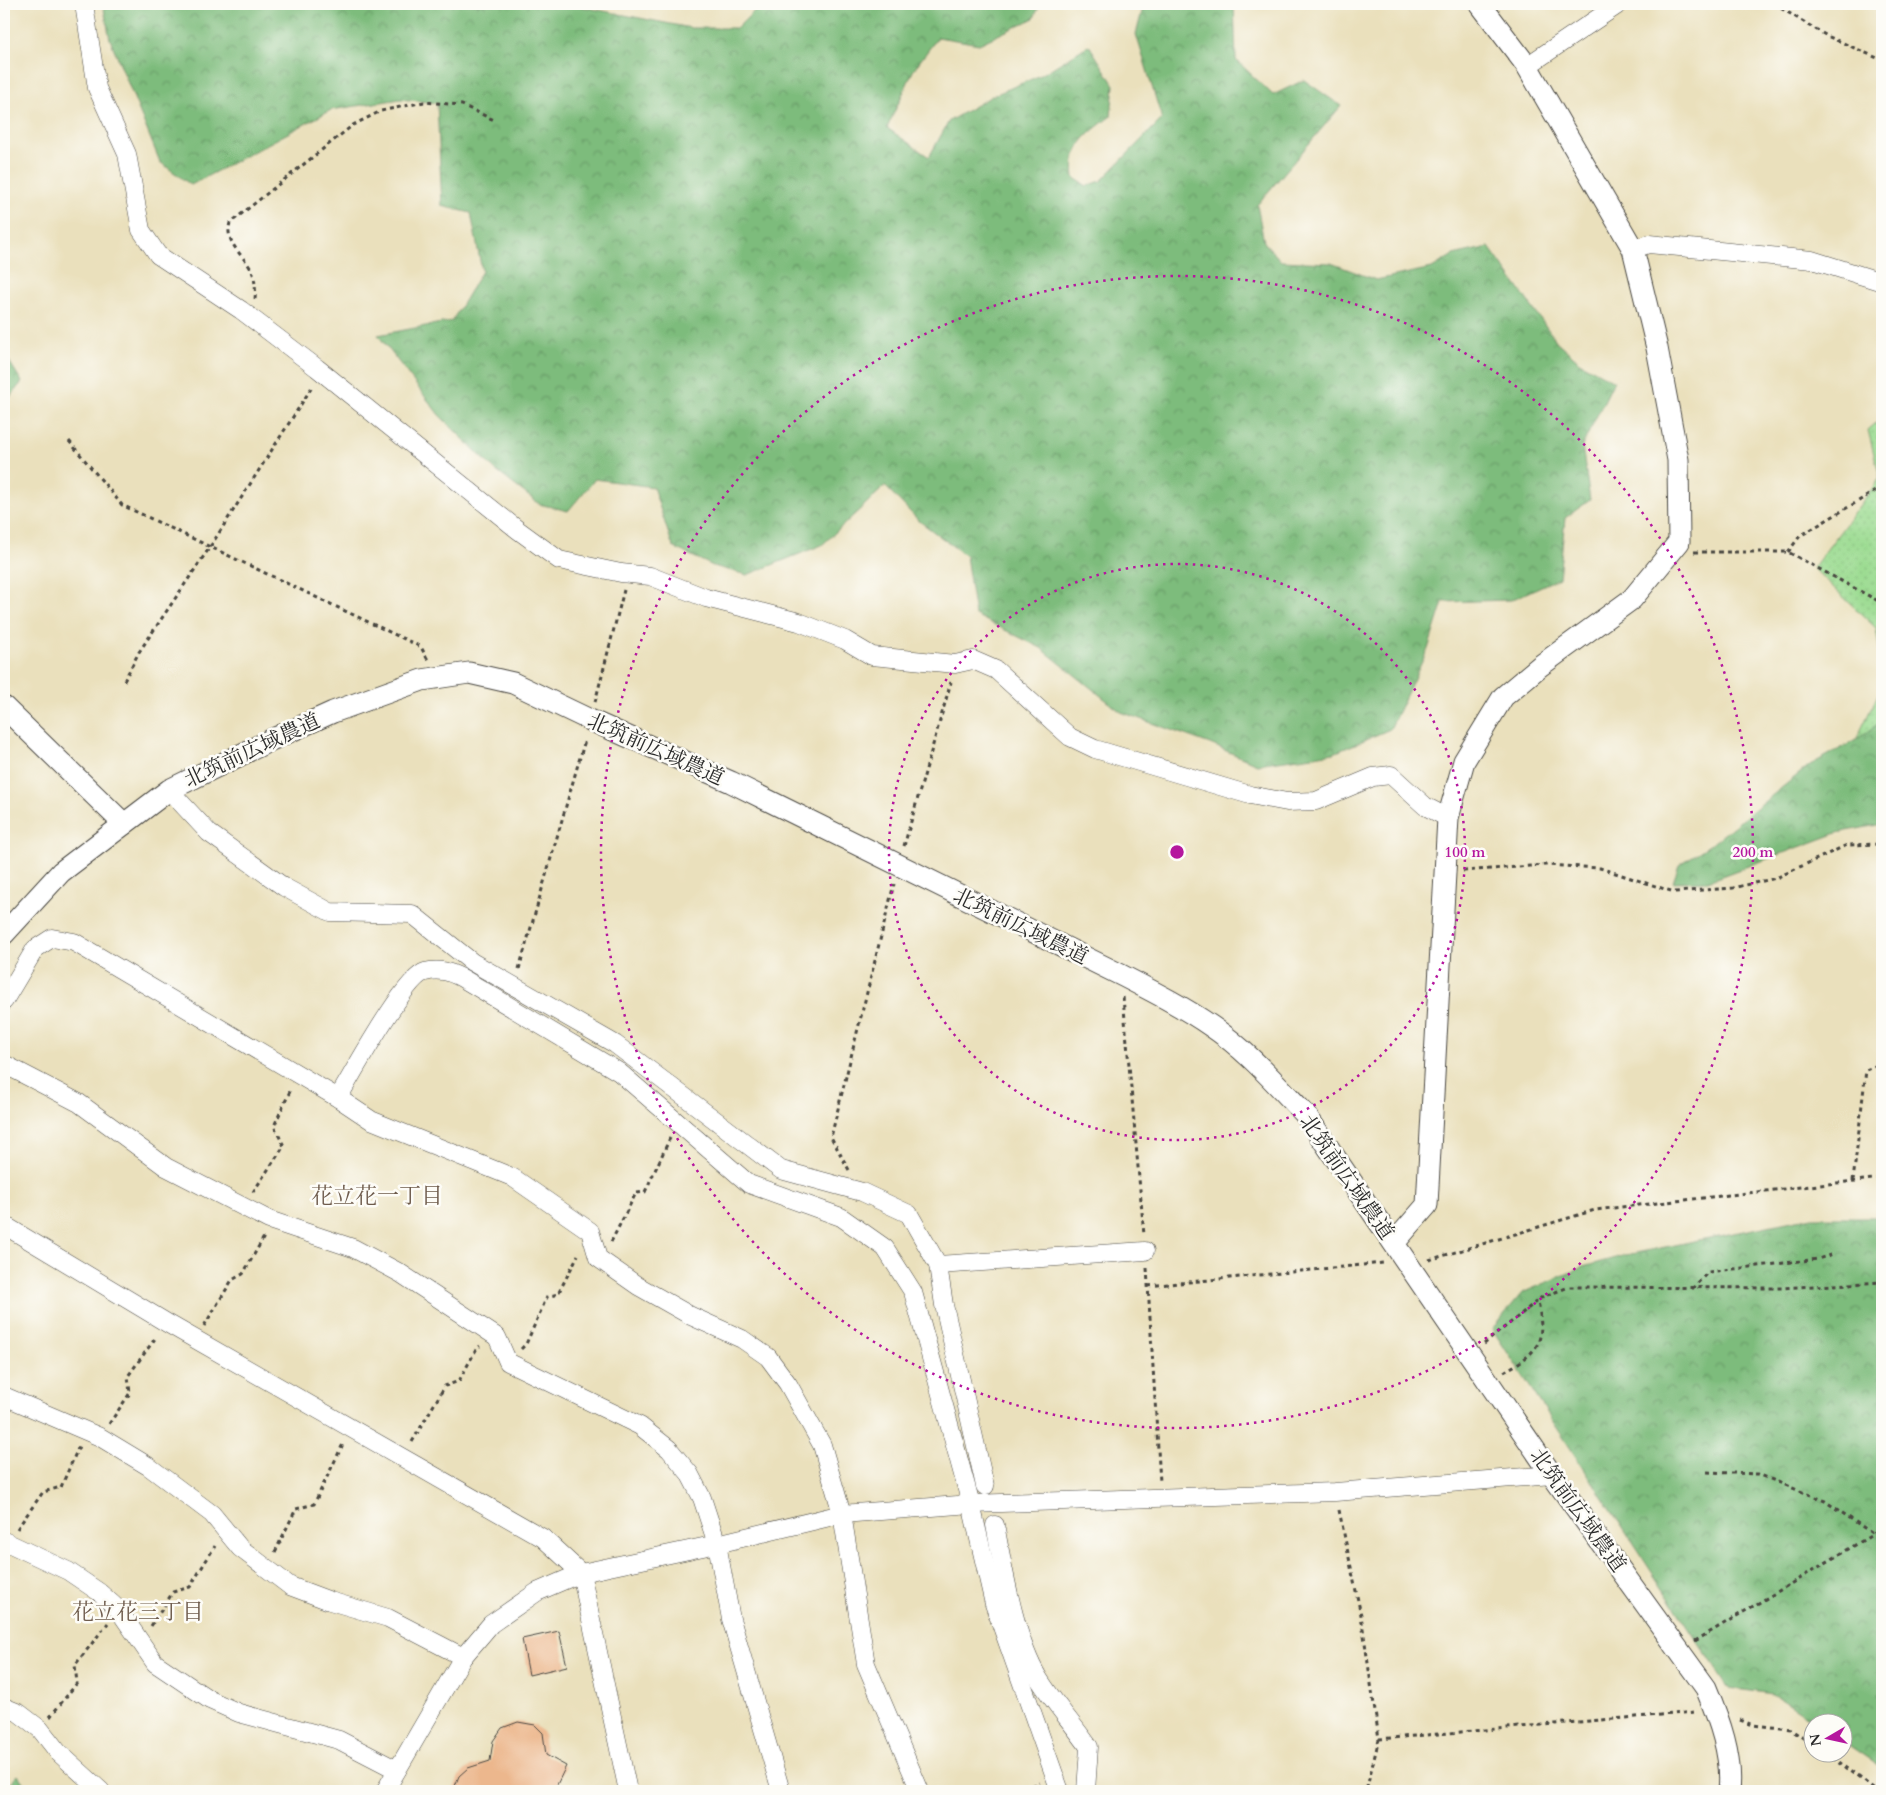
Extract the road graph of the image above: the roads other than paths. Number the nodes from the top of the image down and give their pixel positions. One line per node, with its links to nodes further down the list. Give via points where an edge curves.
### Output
1 (84, 4): 9 (street, via 97,88 127,154 140,230 158,255 248,315 322,371 559,560 650,576 706,598 799,622 845,640 872,656 956,664 973,660 996,670 1070,737 1095,749 1250,794 1287,802 1316,801 1373,777 1391,776 1425,806)
2 (1480, 4): 4 (street)
3 (1619, 4): 4 (street)
4 (1528, 66): 5 (street)
5 (1633, 250): 6 (street, via 1649,244 1812,260); 9 (street, via 1657,348 1678,460 1679,542 1632,599 1503,697 1464,761)
6 (1882, 282)
7 (4, 707): 10 (street)
8 (169, 790): 10 (street, 北筑前広域農道); 15 (street, via 208,833 284,887 330,912 412,914 472,962 615,1044 780,1170); 19 (street, 北筑前広域農道, via 334,712 422,680 468,673 513,683 731,782 1121,975 1213,1027 1256,1063 1306,1115)
9 (1448, 818): 19 (street, via 1427,1205)
10 (124, 824): 11 (street, 北筑前広域農道, via 61,872)
11 (4, 934)
12 (4, 1001): 14 (street, via 34,949 52,938 74,942)
13 (4, 1064): 28 (street, via 79,1103 166,1168 273,1221 352,1248 400,1272 498,1337 508,1362 640,1426 669,1449 689,1473 702,1498)
14 (338, 1098): 16 (street, via 406,987 424,972 446,970 619,1072 750,1184); 25 (street, via 371,1120 512,1177 590,1230 598,1258 638,1286 691,1316 742,1339 768,1357 788,1384 822,1445)
15 (831, 1184): 16 (street); 20 (street, via 862,1192 908,1214)
16 (826, 1212): 24 (street, via 841,1217 885,1248 913,1292)
17 (4, 1225): 29 (street, via 167,1323 543,1538)
18 (1146, 1252): 20 (street)
19 (1402, 1256): 22 (street, 北筑前広域農道)
20 (938, 1265): 23 (street)
21 (4, 1396): 30 (street, via 93,1434 148,1466 212,1514 240,1548 290,1586 388,1618)
22 (1552, 1475): 24 (street, via 1335,1492); 40 (street, 北筑前広域農道, via 1706,1688 1715,1710 1731,1774)
23 (985, 1486)
24 (970, 1504): 25 (street); 33 (street, via 994,1604)
25 (842, 1514): 28 (street); 38 (street, via 866,1664)
26 (995, 1526): 39 (street, via 1008,1595 1038,1678 1089,1747)
27 (6, 1542): 32 (street, via 68,1571 99,1592 118,1610 155,1663 210,1700 239,1713 339,1740)
28 (717, 1544): 29 (street); 37 (street, via 731,1619)
29 (581, 1573): 30 (street, via 537,1592 491,1624); 36 (street)
30 (463, 1657): 32 (street)
31 (4, 1707): 34 (street, via 40,1729 58,1752)
32 (397, 1770): 35 (street)
33 (1057, 1785)
34 (100, 1791)
35 (385, 1791)
36 (628, 1791)
37 (781, 1791)
38 (920, 1791)
39 (1086, 1791)
40 (1729, 1791)

